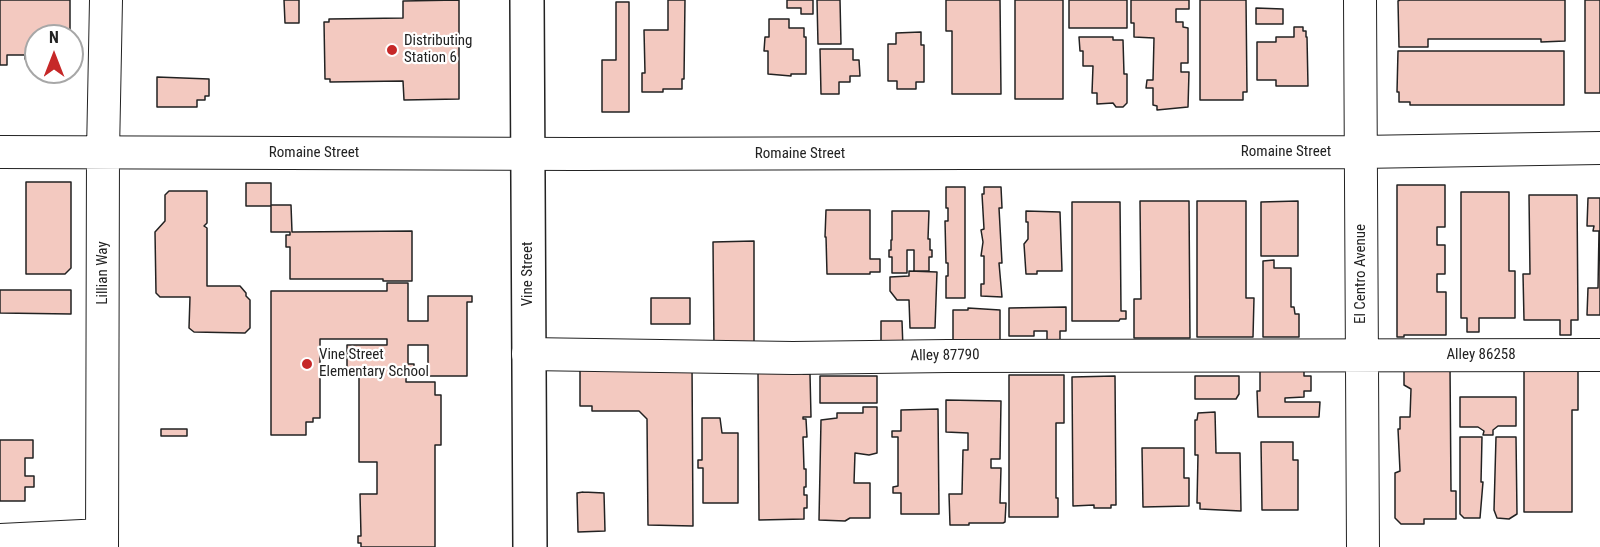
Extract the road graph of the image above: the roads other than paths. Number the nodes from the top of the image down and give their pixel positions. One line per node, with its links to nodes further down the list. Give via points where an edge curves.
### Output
1 (106, 0): 6 (street, Lillian Way)
2 (527, 0): 8 (main road, Vine Street)
3 (1360, 0): 7 (street, El Centro Avenue)
4 (1600, 148): 7 (street, Romaine Street)
5 (0, 152): 6 (street, Romaine Street)
6 (103, 152): 8 (street, Romaine Street); 13 (street, Lillian Way)
7 (1360, 152): 8 (street, Romaine Street); 10 (street, El Centro Avenue)
8 (527, 154): 9 (main road, Vine Street)
9 (528, 354): 10 (street, Alley 87790, via 793,358); 15 (main road, Vine Street)
10 (1362, 355): 11 (street, Alley 86258); 16 (street, El Centro Avenue)
11 (1600, 355)
12 (0, 540): 14 (street)
13 (102, 541): 14 (street)
14 (37, 542)
15 (530, 547)
16 (1363, 547)

